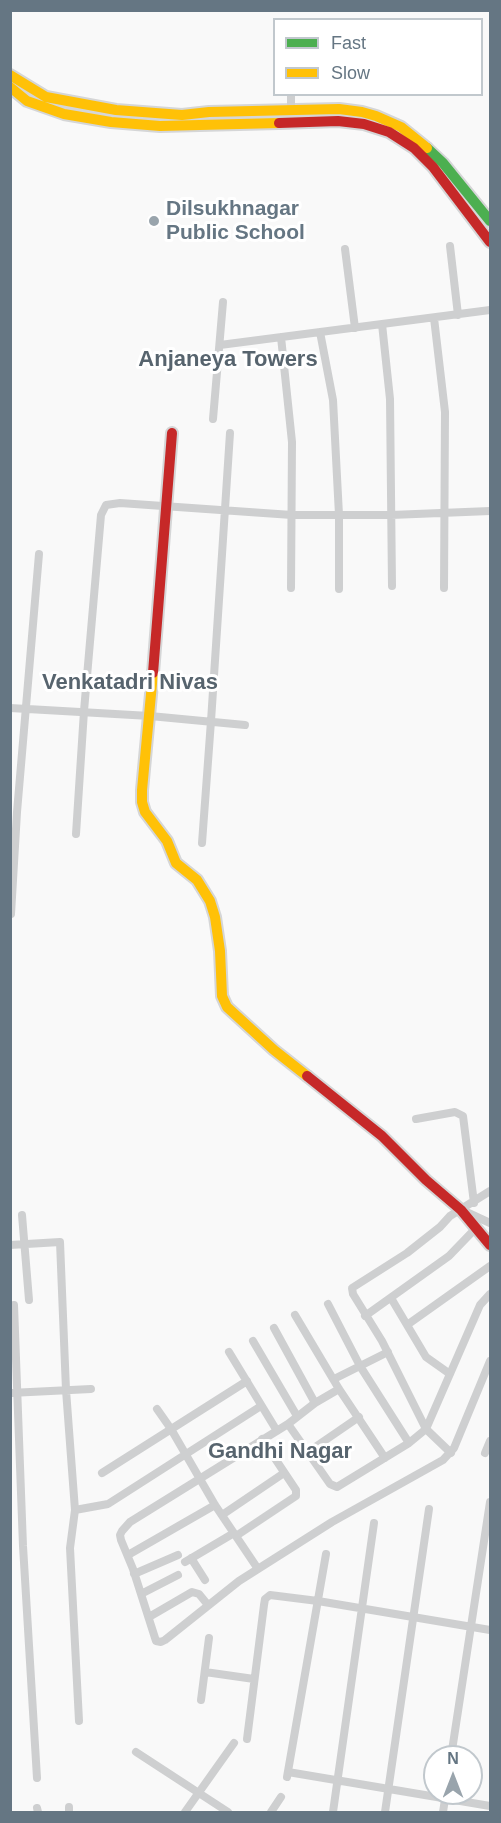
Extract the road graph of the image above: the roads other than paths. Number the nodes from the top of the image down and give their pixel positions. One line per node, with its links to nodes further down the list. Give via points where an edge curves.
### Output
1 (10, 75): 4 (main road, via 46,97 116,110 182,115)
2 (10, 87): 6 (main road, via 27,101 64,114 111,122 160,126 338,121 389,132 414,148 433,167)
3 (291, 96): 4 (street)
4 (291, 111): 5 (main road, via 362,112 401,127 443,163)
5 (490, 221)
6 (490, 242)
7 (450, 246): 11 (street)
8 (345, 249): 14 (street)
9 (223, 302): 17 (street)
10 (490, 310): 11 (street)
11 (458, 315): 12 (street)
12 (434, 318): 13 (street); 24 (street, via 445,412)
13 (382, 324): 14 (street); 27 (street, via 390,399)
14 (355, 328): 15 (street)
15 (320, 332): 16 (street); 26 (street, via 333,400)
16 (281, 337): 17 (street); 25 (street, via 292,442)
17 (219, 345): 18 (street)
18 (213, 419)
19 (172, 433): 21 (main road)
20 (230, 433): 22 (street)
21 (166, 507): 22 (street); 35 (street, via 115,503 102,509); 36 (main road)
22 (224, 510): 25 (street); 37 (street)
23 (490, 511): 24 (street)
24 (444, 514): 27 (street); 31 (street)
25 (292, 515): 26 (street); 30 (street)
26 (339, 515): 27 (street); 32 (street)
27 (391, 515): 29 (street)
28 (39, 554): 34 (street)
29 (392, 585)
30 (291, 588)
31 (444, 588)
32 (339, 589)
33 (10, 708): 34 (street)
34 (26, 709): 35 (street); 39 (street)
35 (84, 711): 36 (street); 40 (street)
36 (150, 716): 37 (street); 46 (main road, via 142,802 176,863 197,880 210,900 220,951 222,996 227,1006 273,1050 382,1136)
37 (212, 721): 38 (street); 41 (street)
38 (245, 724)
39 (14, 811): 42 (street)
40 (76, 834)
41 (202, 843)
42 (11, 914)
43 (416, 1119): 45 (street, via 455,1112 463,1116)
44 (490, 1191): 45 (street)
45 (474, 1203): 46 (street)
46 (461, 1210): 48 (street); 49 (main road); 60 (street, via 406,1253 353,1286 351,1291)
47 (22, 1215): 50 (street)
48 (490, 1223)
49 (476, 1228): 52 (main road); 55 (street, via 449,1257)
50 (24, 1244): 51 (street); 56 (street); 73 (street, via 60,1242)
51 (10, 1245)
52 (490, 1245)
53 (490, 1266): 61 (street)
54 (490, 1294): 68 (street, via 480,1305)
55 (391, 1298): 60 (street); 61 (street)
56 (29, 1300)
57 (327, 1304): 67 (street)
58 (14, 1305): 74 (street)
59 (296, 1315): 69 (street)
60 (365, 1316): 65 (street)
61 (407, 1325): 68 (street, via 426,1357)
62 (274, 1328): 75 (street)
63 (253, 1341): 78 (street)
64 (229, 1352): 70 (street)
65 (388, 1352): 67 (street); 81 (street)
66 (490, 1360): 88 (street)
67 (360, 1366): 69 (street); 86 (street)
68 (450, 1374): 81 (street)
69 (334, 1379): 72 (street)
70 (247, 1381): 76 (street); 82 (street)
71 (91, 1389): 73 (street)
72 (339, 1389): 75 (street); 79 (street)
73 (66, 1390): 74 (street); 98 (street)
74 (14, 1393): 126 (street)
75 (315, 1403): 78 (street)
76 (261, 1406): 83 (street); 90 (street)
77 (157, 1409): 82 (street)
78 (297, 1416): 80 (street)
79 (359, 1417): 87 (street); 91 (street)
80 (288, 1424): 83 (street); 87 (street)
81 (426, 1429): 86 (street); 88 (street)
82 (171, 1430): 90 (street); 92 (street)
83 (277, 1431): 84 (street)
84 (262, 1439): 93 (street); 94 (street)
85 (490, 1441): 89 (street)
86 (409, 1443): 91 (street)
87 (308, 1452): 91 (street, via 337,1488)
88 (451, 1453): 105 (street)
89 (485, 1453)
90 (184, 1455): 94 (street); 98 (street, via 108,1504)
91 (385, 1458)
92 (102, 1473)
93 (284, 1473): 99 (street); 101 (street, via 296,1496)
94 (199, 1478): 96 (street); 103 (street, via 130,1522 120,1535)
95 (490, 1502): 115 (street)
96 (215, 1505): 99 (street); 103 (street)
97 (429, 1509): 114 (street)
98 (75, 1510): 121 (street, via 70,1548)
99 (222, 1515): 101 (street)
100 (374, 1523): 112 (street)
101 (235, 1535): 105 (street); 108 (street, via 188,1560)
102 (326, 1554): 110 (street)
103 (128, 1555): 106 (street)
104 (178, 1555): 106 (street)
105 (258, 1569): 111 (street)
106 (134, 1574): 109 (street)
107 (178, 1575): 109 (street)
108 (205, 1580)
109 (141, 1594): 113 (street)
110 (318, 1601): 112 (street); 119 (street, via 267,1596); 127 (street, via 288,1774)
111 (208, 1605): 113 (street, via 192,1592); 113 (street, via 161,1642 156,1641)
112 (361, 1608): 114 (street); 127 (street)
113 (149, 1617)
114 (413, 1618): 115 (street); 128 (street)
115 (471, 1627): 116 (street); 124 (street)
116 (490, 1630)
117 (209, 1638): 118 (street)
118 (205, 1672): 119 (street); 120 (street)
119 (254, 1679): 122 (street)
120 (201, 1700)
121 (79, 1721)
122 (247, 1739)
123 (234, 1743): 129 (street)
124 (453, 1745)
125 (136, 1752): 129 (street)
126 (37, 1778)
127 (338, 1780): 128 (street); 135 (street)
128 (388, 1790): 130 (street); 136 (street)
129 (198, 1793): 132 (street); 133 (street)
130 (423, 1794)
131 (281, 1797): 134 (street)
132 (185, 1812)
133 (228, 1812)
134 (271, 1812)
135 (333, 1812)
136 (385, 1812)

